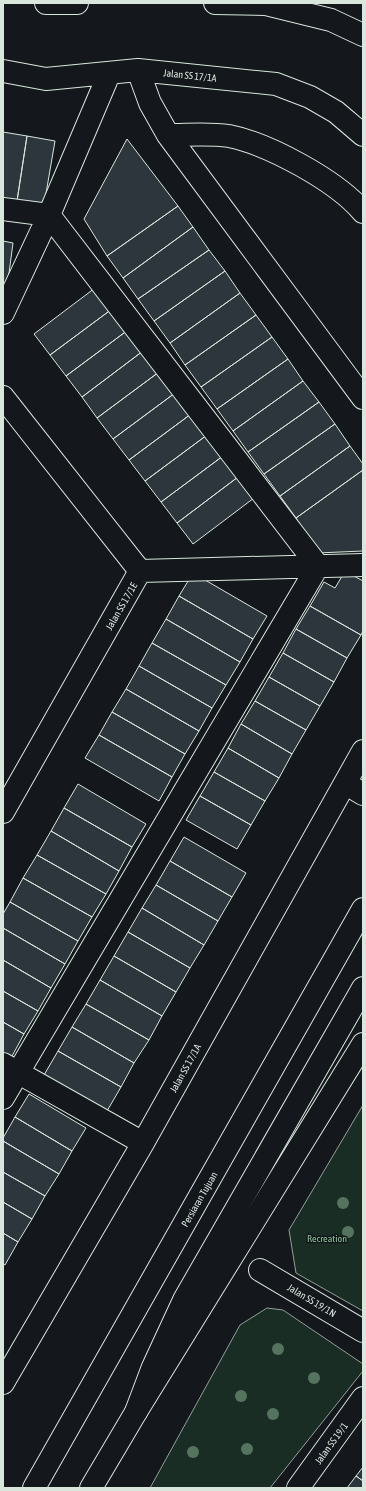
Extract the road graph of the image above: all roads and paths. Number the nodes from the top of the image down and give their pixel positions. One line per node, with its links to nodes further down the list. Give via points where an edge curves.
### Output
1 (46, 3): 2 (main road)
2 (77, 3)
3 (215, 3): 4 (main road, via 266,4 331,20)
4 (363, 36)
5 (138, 70): 7 (main road, Jalan SS 17/1A); 8 (main road, via 150,103); 9 (main road, Jalan SS 17/1A, via 276,84 310,97 336,112)
6 (3, 71): 7 (main road, Jalan SS 17/1A, via 46,79)
7 (109, 74): 12 (main road)
8 (168, 135): 11 (main road, via 229,136 267,148 311,171); 15 (main road)
9 (363, 135)
10 (3, 209): 12 (main road)
11 (363, 212)
12 (50, 215): 13 (main road); 17 (main road)
13 (3, 313)
14 (3, 397): 18 (main road, Jalan SS 17/1E)
15 (363, 398)
16 (363, 565): 17 (main road)
17 (318, 566): 18 (main road); 25 (main road)
18 (140, 571): 21 (main road, Jalan SS 17/1E)
19 (363, 751): 20 (main road, Jalan SS 17/1A)
20 (354, 788): 27 (main road, Jalan SS 17/1A)
21 (3, 812)
22 (363, 909): 33 (main road, Persiaran Tujuan)
23 (363, 988): 32 (main road, via 184,1300 153,1367)
24 (363, 1044): 32 (main road)
25 (11, 1068): 26 (main road); 27 (main road)
26 (3, 1098)
27 (143, 1143): 30 (main road, Jalan SS 17/1A)
28 (260, 1270): 29 (main road, Jalan SS 19/1N)
29 (363, 1331)
30 (3, 1383)
31 (363, 1398): 35 (main road, Jalan SS 19/1)
32 (136, 1412): 34 (main road)
33 (34, 1488)
34 (91, 1488)
35 (298, 1488)

